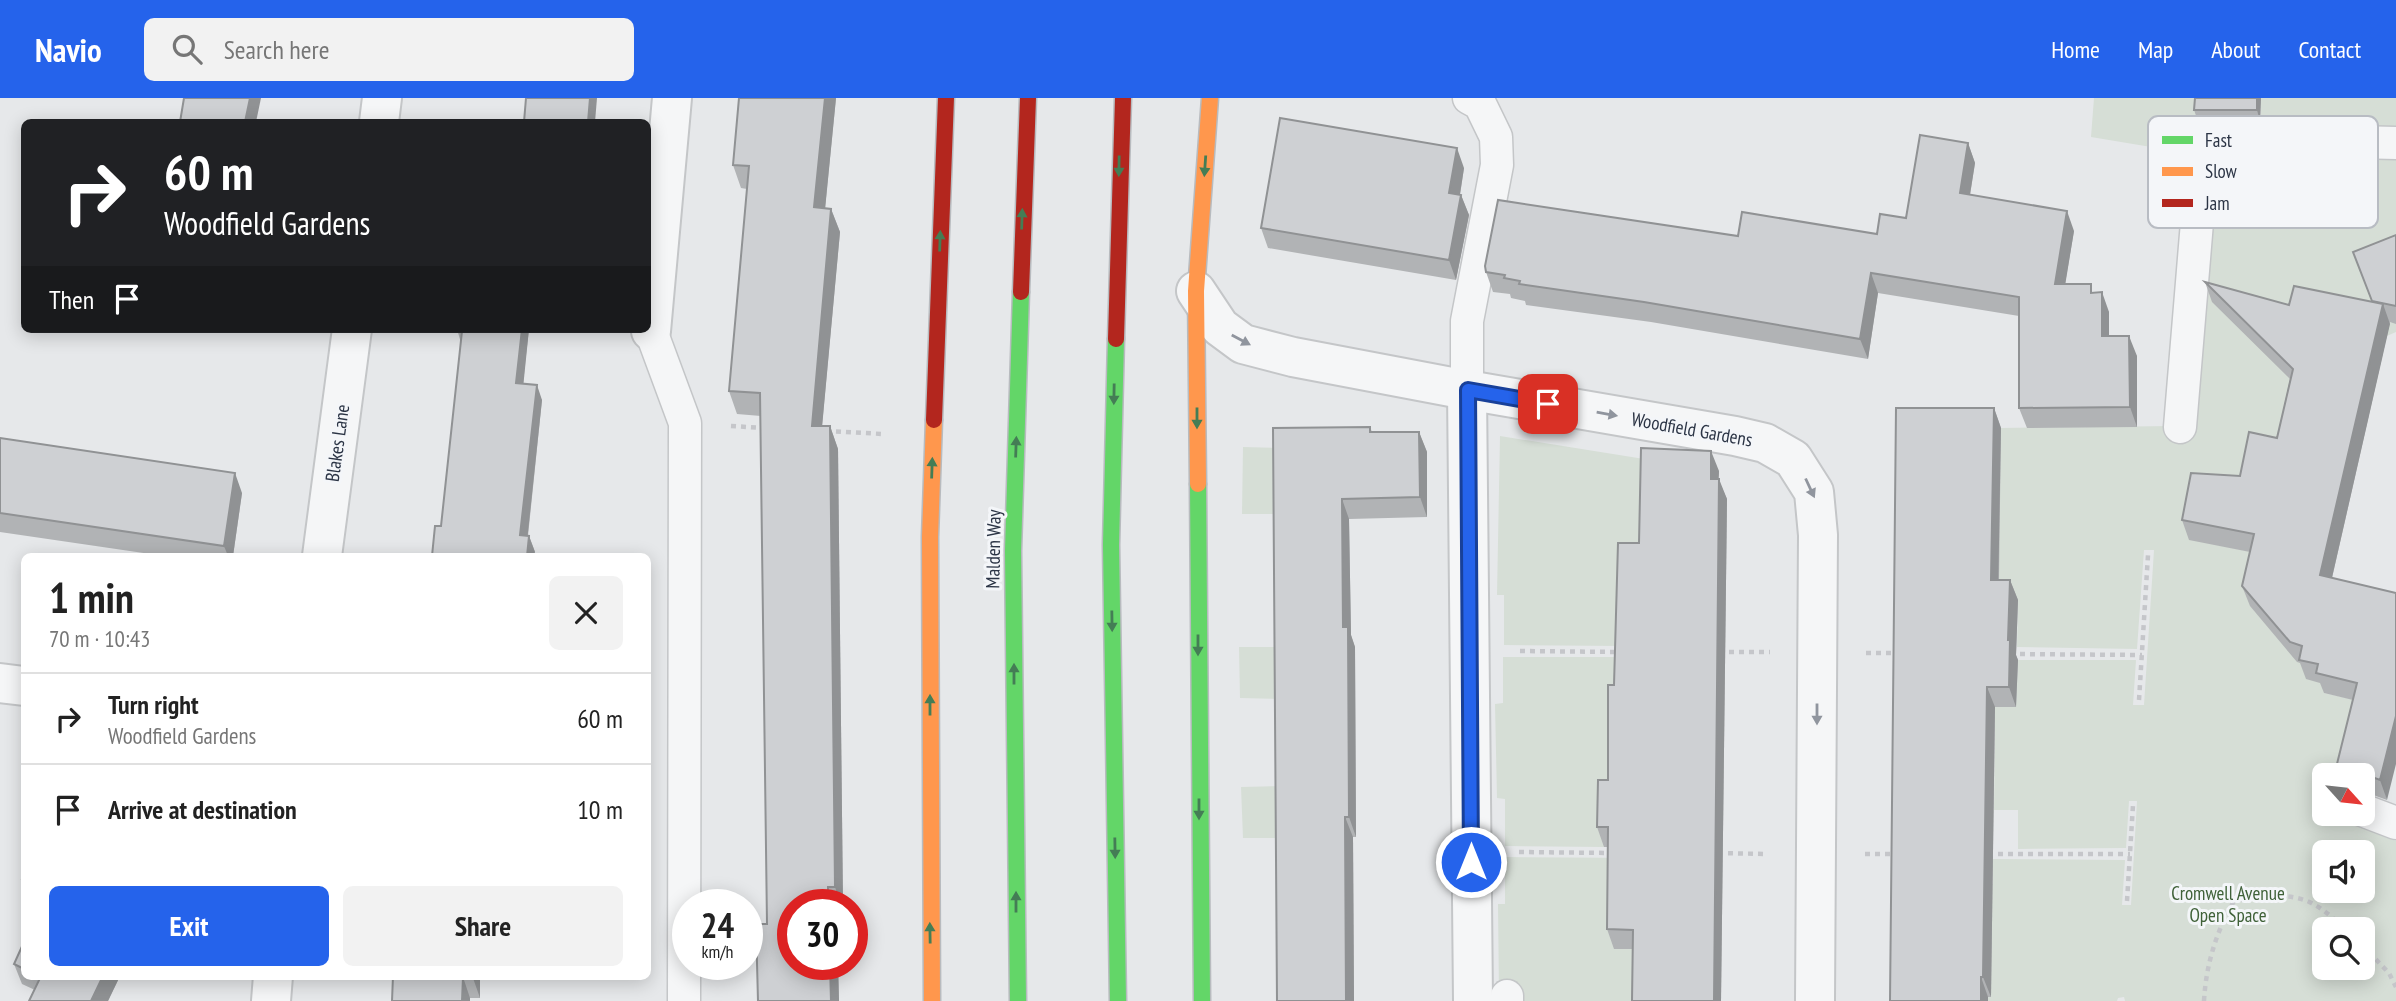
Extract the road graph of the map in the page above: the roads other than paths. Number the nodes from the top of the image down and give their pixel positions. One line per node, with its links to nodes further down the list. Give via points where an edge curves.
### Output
1 (382, 98): 8 (street)
2 (671, 98): 13 (street)
3 (946, 98): 27 (highway, one-way to 3, via 930,537)
4 (1028, 98): 28 (highway, Malden Way, one-way to 4, via 1013,551)
5 (1123, 98): 29 (highway, one-way to 29, via 1111,545)
6 (1210, 98): 12 (highway, one-way to 12)
7 (1469, 98): 16 (lane, via 1480,104 1496,136 1497,165 1467,321)
8 (379, 119)
9 (2378, 143): 10 (lane)
10 (2396, 143)
11 (2197, 228): 17 (lane)
12 (1196, 291): 16 (street, Woodfield Gardens, one-way to 16, via 1220,327 1243,344); 30 (highway, one-way to 30)
13 (651, 320)
14 (351, 333): 18 (street, Blakes Lane)
15 (651, 333): 26 (lane, via 685,423)
16 (1468, 390): 24 (street); 31 (street, Woodfield Gardens, one-way to 31, via 1765,443 1793,459 1814,492 1818,535)
17 (2180, 427)
18 (322, 553)
19 (0, 682): 20 (street)
20 (21, 686)
21 (2375, 815): 22 (lane)
22 (2396, 823)
23 (273, 980): 25 (street)
24 (1495, 999)
25 (271, 1001)
26 (684, 1001)
27 (932, 1001)
28 (1018, 1001)
29 (1118, 1001)
30 (1202, 1001)
31 (1815, 1001)

